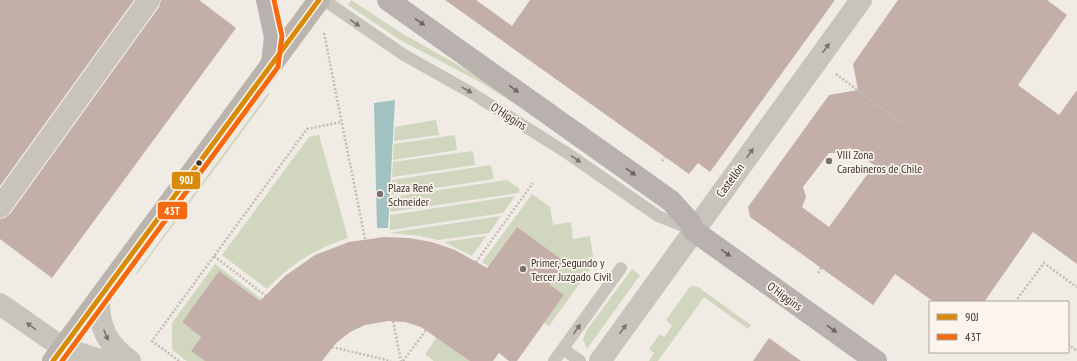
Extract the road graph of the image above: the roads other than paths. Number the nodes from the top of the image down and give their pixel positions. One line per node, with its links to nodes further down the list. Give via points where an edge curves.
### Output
1 (149, 0): 8 (street)
2 (266, 0): 7 (main road, via 275,37)
3 (319, 0): 7 (main road)
4 (324, 0): 9 (lane, O'Higgins, one-way to 9, via 404,55 475,94 561,149 658,216 678,226)
5 (388, 0): 9 (main road, O'Higgins, one-way to 9, via 670,201)
6 (861, 0): 9 (street, Castellón, one-way to 6)
7 (272, 63): 11 (main road)
8 (0, 207)
9 (694, 230): 20 (street, Castellón, one-way to 9); 21 (main road, O'Higgins, one-way to 21)
10 (621, 268): 13 (lane, one-way to 10)
11 (98, 299): 14 (main road); 17 (street, one-way to 17, via 107,339)
12 (0, 304): 14 (street, one-way to 12)
13 (563, 349): 18 (lane); 19 (lane)
14 (58, 355): 15 (lane); 16 (street)
15 (80, 361)
16 (103, 361)
17 (130, 361)
18 (554, 361)
19 (580, 361)
20 (600, 361)
21 (876, 361)

